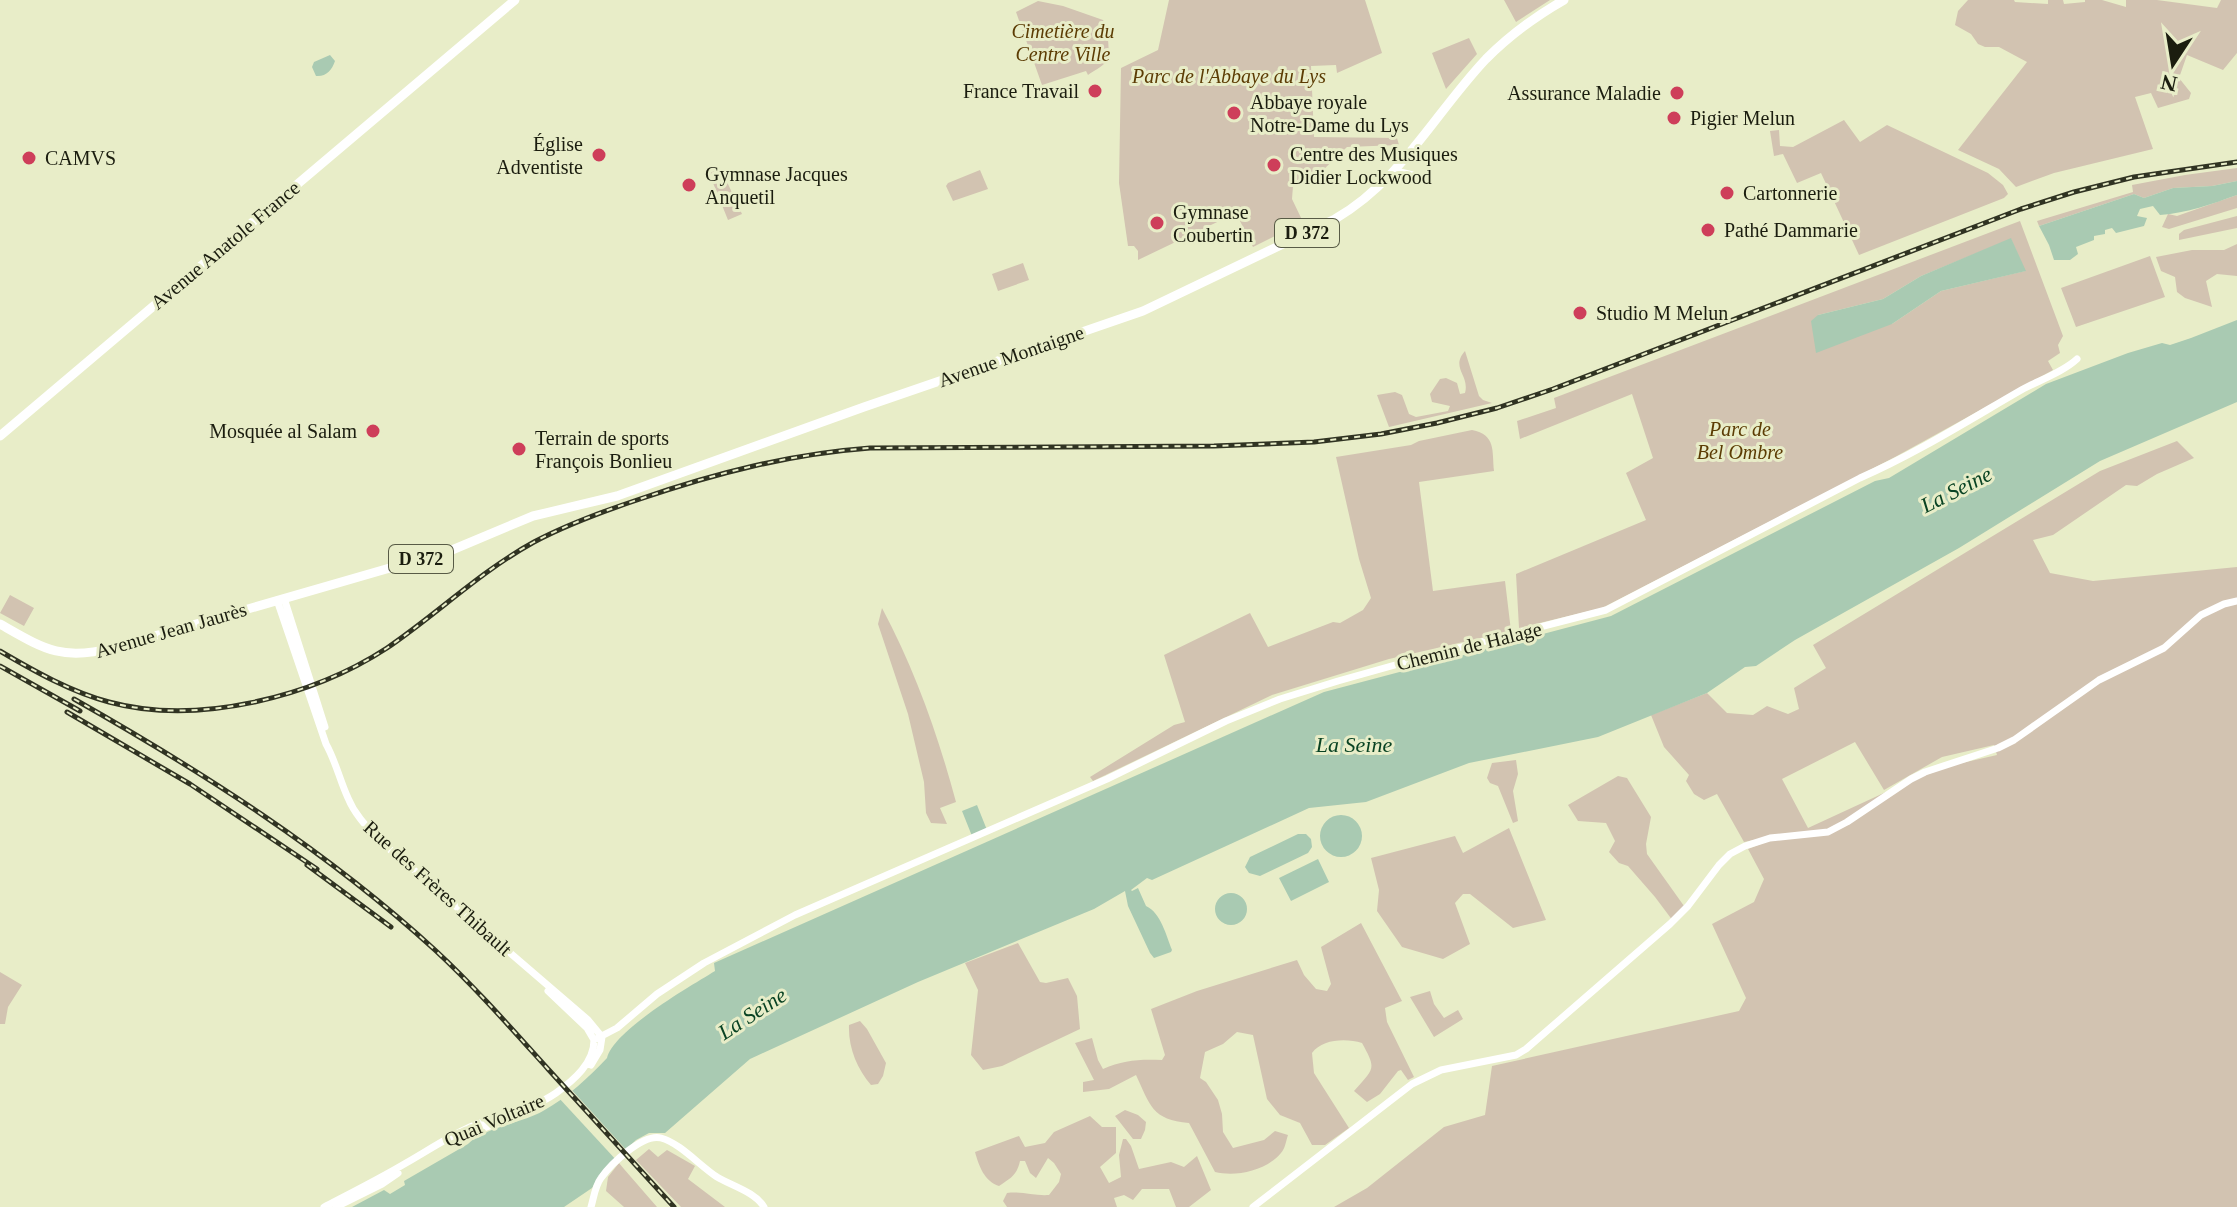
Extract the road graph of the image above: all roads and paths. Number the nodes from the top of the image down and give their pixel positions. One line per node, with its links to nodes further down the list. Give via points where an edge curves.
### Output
1 (515, 0): 6 (main road, Avenue Anatole France)
2 (1564, 0): 3 (main road, Avenue Montaigne / D 372, via 1486,59)
3 (1393, 172): 4 (street); 7 (main road, Avenue Montaigne / D 372, via 1335,219 1143,311 617,496)
4 (1413, 175)
5 (2077, 359): 14 (street, Chemin de Halage, via 1894,463 1606,610 1280,699)
6 (0, 436)
7 (523, 520): 8 (main road, Avenue Jean Jaurès / D 372, via 452,550)
8 (298, 594): 9 (main road, Avenue Jean Jaurès / D 372); 11 (street)
9 (280, 599): 11 (street, Rue des Frères Thibault); 12 (main road, Avenue Jean Jaurès / D 372, via 76,655 51,650); 13 (street, Rue des Frères Thibault)
10 (2237, 601): 20 (street, via 2201,615 2164,648 2099,680 1998,748 1918,776 1828,832 1770,838 1730,854 1670,924 1526,1049 1429,1074)
11 (292, 619): 13 (street, Rue des Frères Thibault)
12 (0, 624)
13 (332, 756): 15 (street, Rue des Frères Thibault, via 366,826 588,1020)
14 (841, 894): 15 (street, Quai Voltaire, via 704,963)
15 (598, 1038): 16 (street, Quai Voltaire, via 581,1070 547,1099 470,1127); 17 (street, Quai Voltaire, via 600,1050 591,1065 551,1101 462,1136)
16 (324, 1207)
17 (336, 1207)
18 (591, 1207): 19 (street, via 600,1179 648,1138 659,1137)
19 (764, 1207)
20 (1253, 1207)

